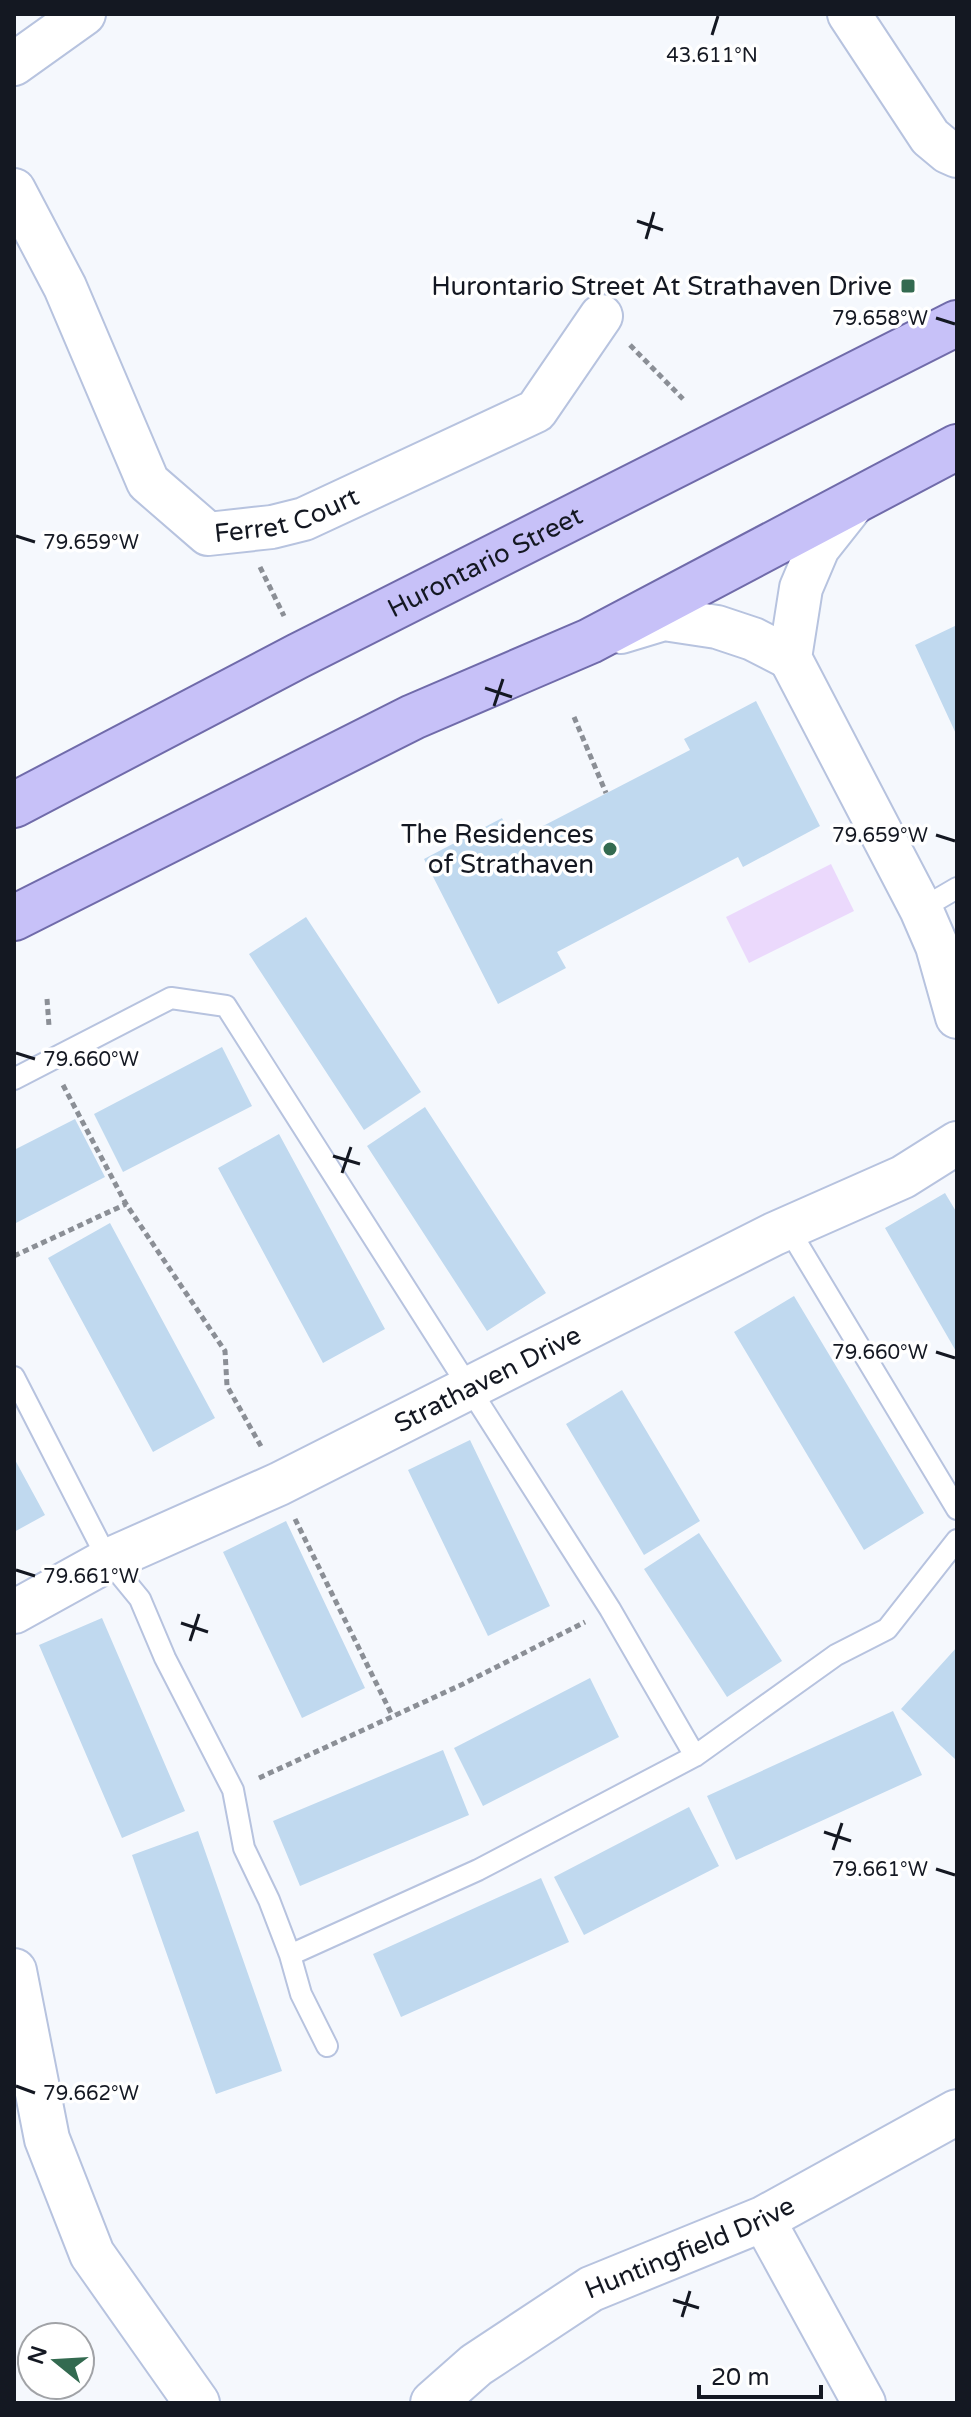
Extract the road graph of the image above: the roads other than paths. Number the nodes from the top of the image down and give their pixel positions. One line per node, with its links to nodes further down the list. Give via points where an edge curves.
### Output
1 (84, 14): 3 (street)
2 (849, 14): 4 (street, via 930,137)
3 (14, 64)
4 (957, 156)
5 (14, 190): 6 (street, Ferret Court, via 65,287 148,482 208,534 304,519 536,411)
6 (601, 316)
7 (957, 323): 12 (main road, Hurontario Street)
8 (957, 447): 9 (main road)
9 (856, 500): 10 (main road); 11 (street, via 818,548 806,575)
10 (590, 641): 11 (street, via 664,619 717,627); 15 (main road, via 413,717)
11 (790, 658): 14 (street)
12 (14, 805)
13 (957, 888): 14 (lane)
14 (921, 909): 16 (street)
15 (14, 918)
16 (957, 1017)
17 (14, 1079): 21 (lane, via 171,998 226,1006)
18 (957, 1143): 19 (street, Strathaven Drive, via 903,1177)
19 (788, 1228): 21 (street, Strathaven Drive); 22 (lane)
20 (14, 1377): 24 (lane)
21 (470, 1387): 24 (street, Strathaven Drive, via 279,1484); 26 (lane)
22 (957, 1509)
23 (957, 1540): 26 (lane, via 887,1629 836,1655)
24 (108, 1560): 25 (street, Strathaven Drive); 27 (lane, via 140,1599 233,1790 244,1848)
25 (14, 1612)
26 (695, 1756): 27 (lane, via 478,1870)
27 (290, 1955): 29 (lane, via 301,1994)
28 (14, 1971): 32 (street, via 47,2139 92,2254)
29 (327, 2046)
30 (957, 2112): 31 (street, Huntingfield Drive)
31 (763, 2219): 33 (street, Huntingfield Drive, via 591,2289 476,2365); 34 (street)
32 (197, 2403)
33 (433, 2403)
34 (864, 2403)

